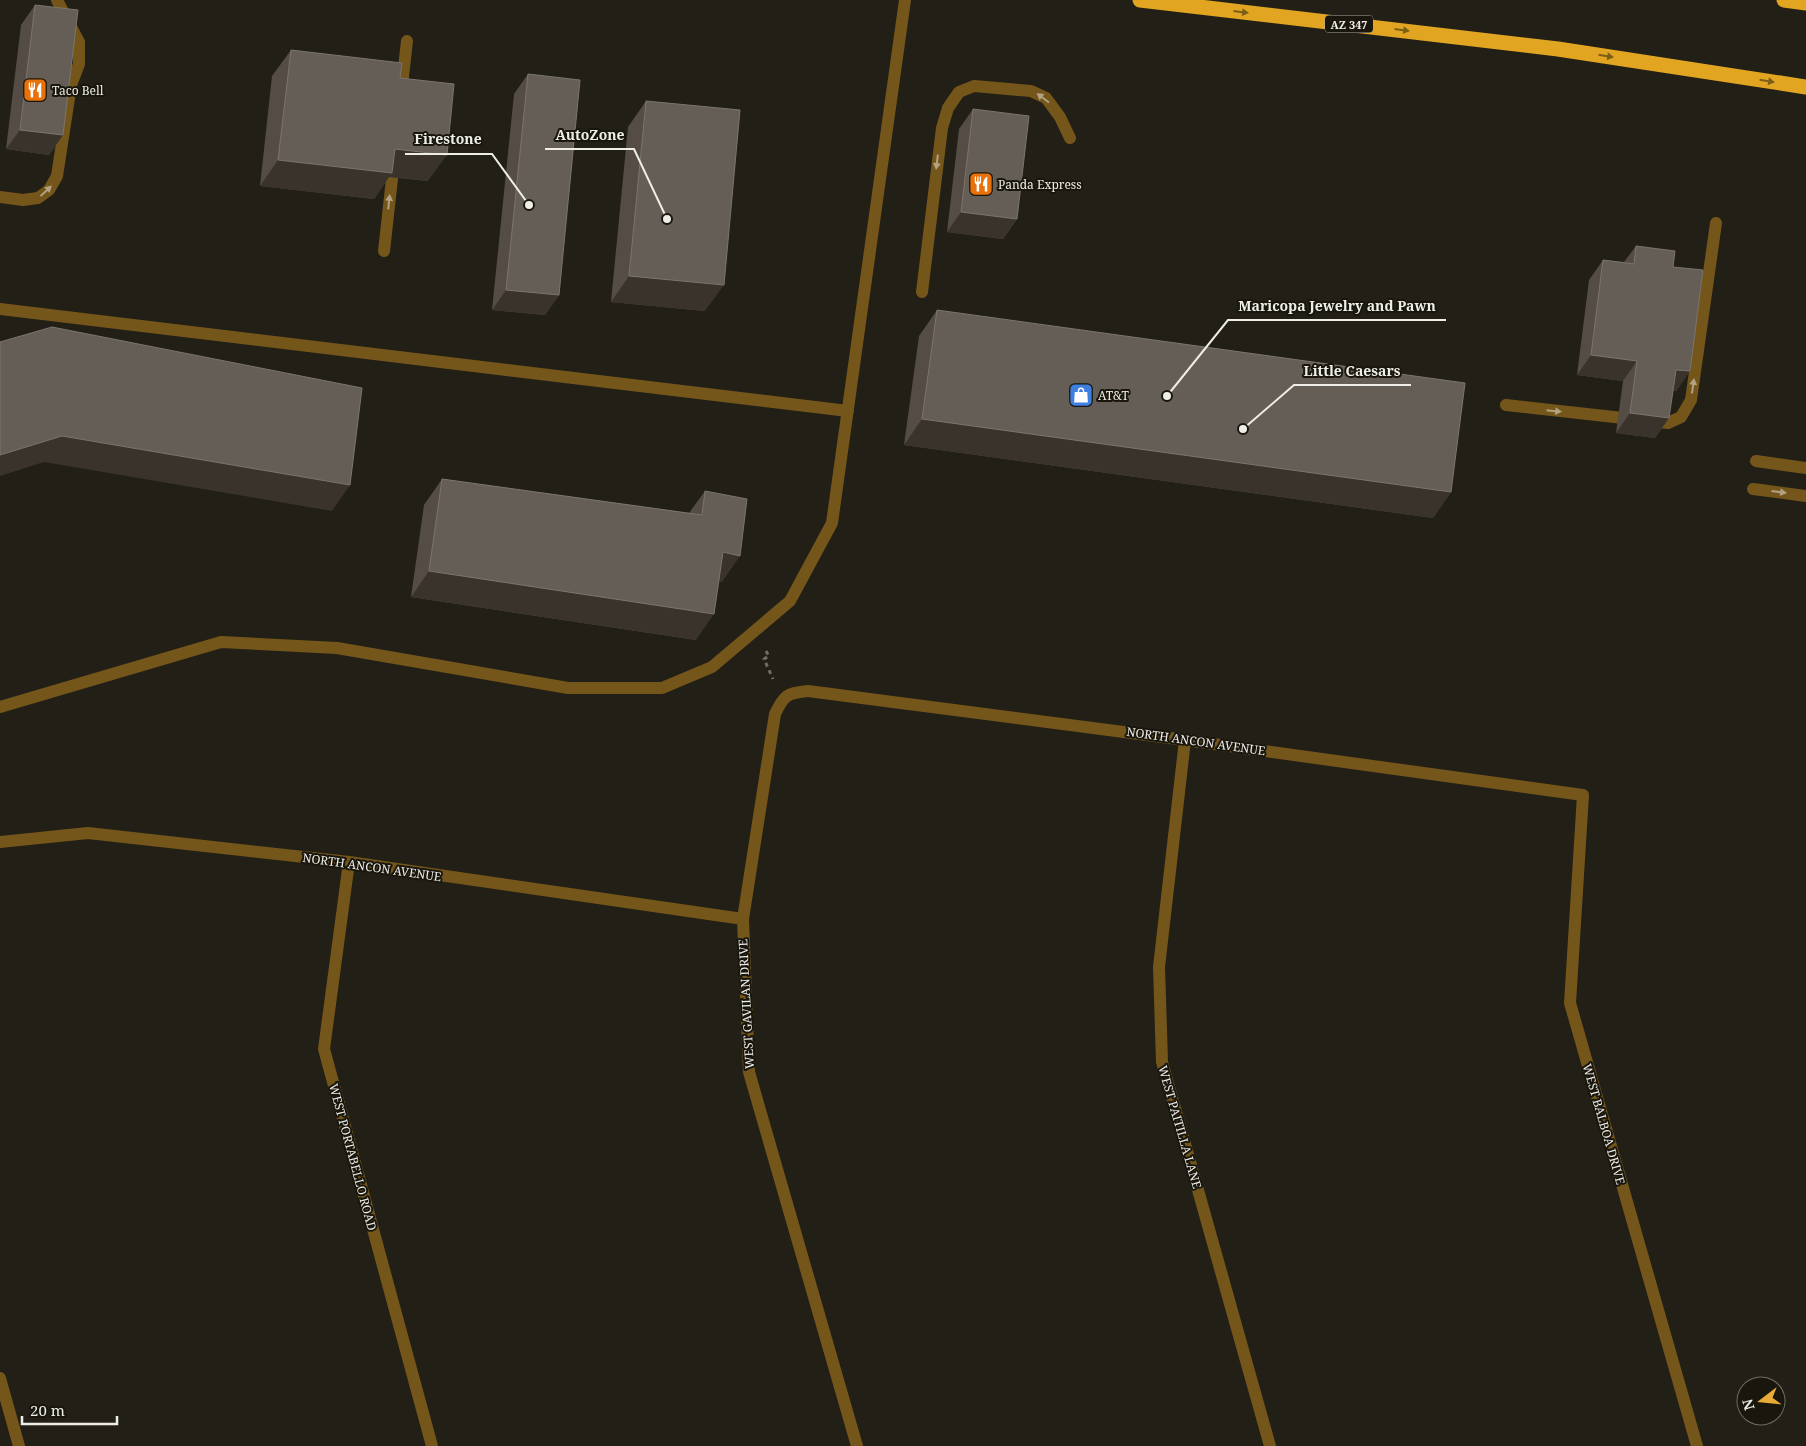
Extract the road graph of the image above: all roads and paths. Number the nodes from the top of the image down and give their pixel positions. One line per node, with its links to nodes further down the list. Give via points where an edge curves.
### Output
1 (57, 0): 11 (street, one-way to 1, via 38,198 49,190 57,176 71,85 80,64 79,42)
2 (904, 0): 17 (street)
3 (1140, 0): 7 (highway, AZ 347, one-way to 7, via 1558,49)
4 (1784, 0): 5 (highway)
5 (1806, 3)
6 (407, 41): 8 (street)
7 (1806, 87)
8 (400, 106)
9 (1070, 138): 14 (street, one-way to 14, via 1046,98 1031,90 974,86 959,92 948,108 942,128)
10 (395, 150): 13 (street, one-way to 10)
11 (0, 197)
12 (1716, 223): 16 (street, one-way to 12, via 1668,423 1681,416 1691,400)
13 (384, 250)
14 (922, 292)
15 (0, 309): 17 (street)
16 (1506, 405)
17 (848, 411): 22 (street, via 832,523 790,600)
18 (1756, 461): 19 (street)
19 (1806, 468)
20 (1753, 489): 21 (street, one-way to 21)
21 (1806, 496)
22 (754, 631): 23 (path, via 769,656 764,659); 24 (street, via 712,667 662,688 568,688 337,648 221,642)
23 (782, 700): 25 (street, NORTH ANCON AVENUE, via 791,693 808,691); 29 (street, WEST GAVILAN DRIVE, via 775,714)
24 (0, 707)
25 (1184, 740): 26 (street, NORTH ANCON AVENUE); 34 (street, WEST PAITILLA LANE, via 1159,967 1162,1062)
26 (1583, 795): 35 (street, WEST BALBOA DRIVE, via 1570,1003)
27 (0, 842): 28 (street, NORTH ANCON AVENUE, via 88,833)
28 (349, 862): 29 (street, NORTH ANCON AVENUE); 32 (street, WEST PORTABELLO ROAD, via 324,1050)
29 (743, 920): 33 (street, WEST GAVILAN DRIVE, via 749,1072)
30 (0, 1378): 31 (street)
31 (19, 1446)
32 (432, 1446)
33 (857, 1446)
34 (1270, 1446)
35 (1696, 1446)

